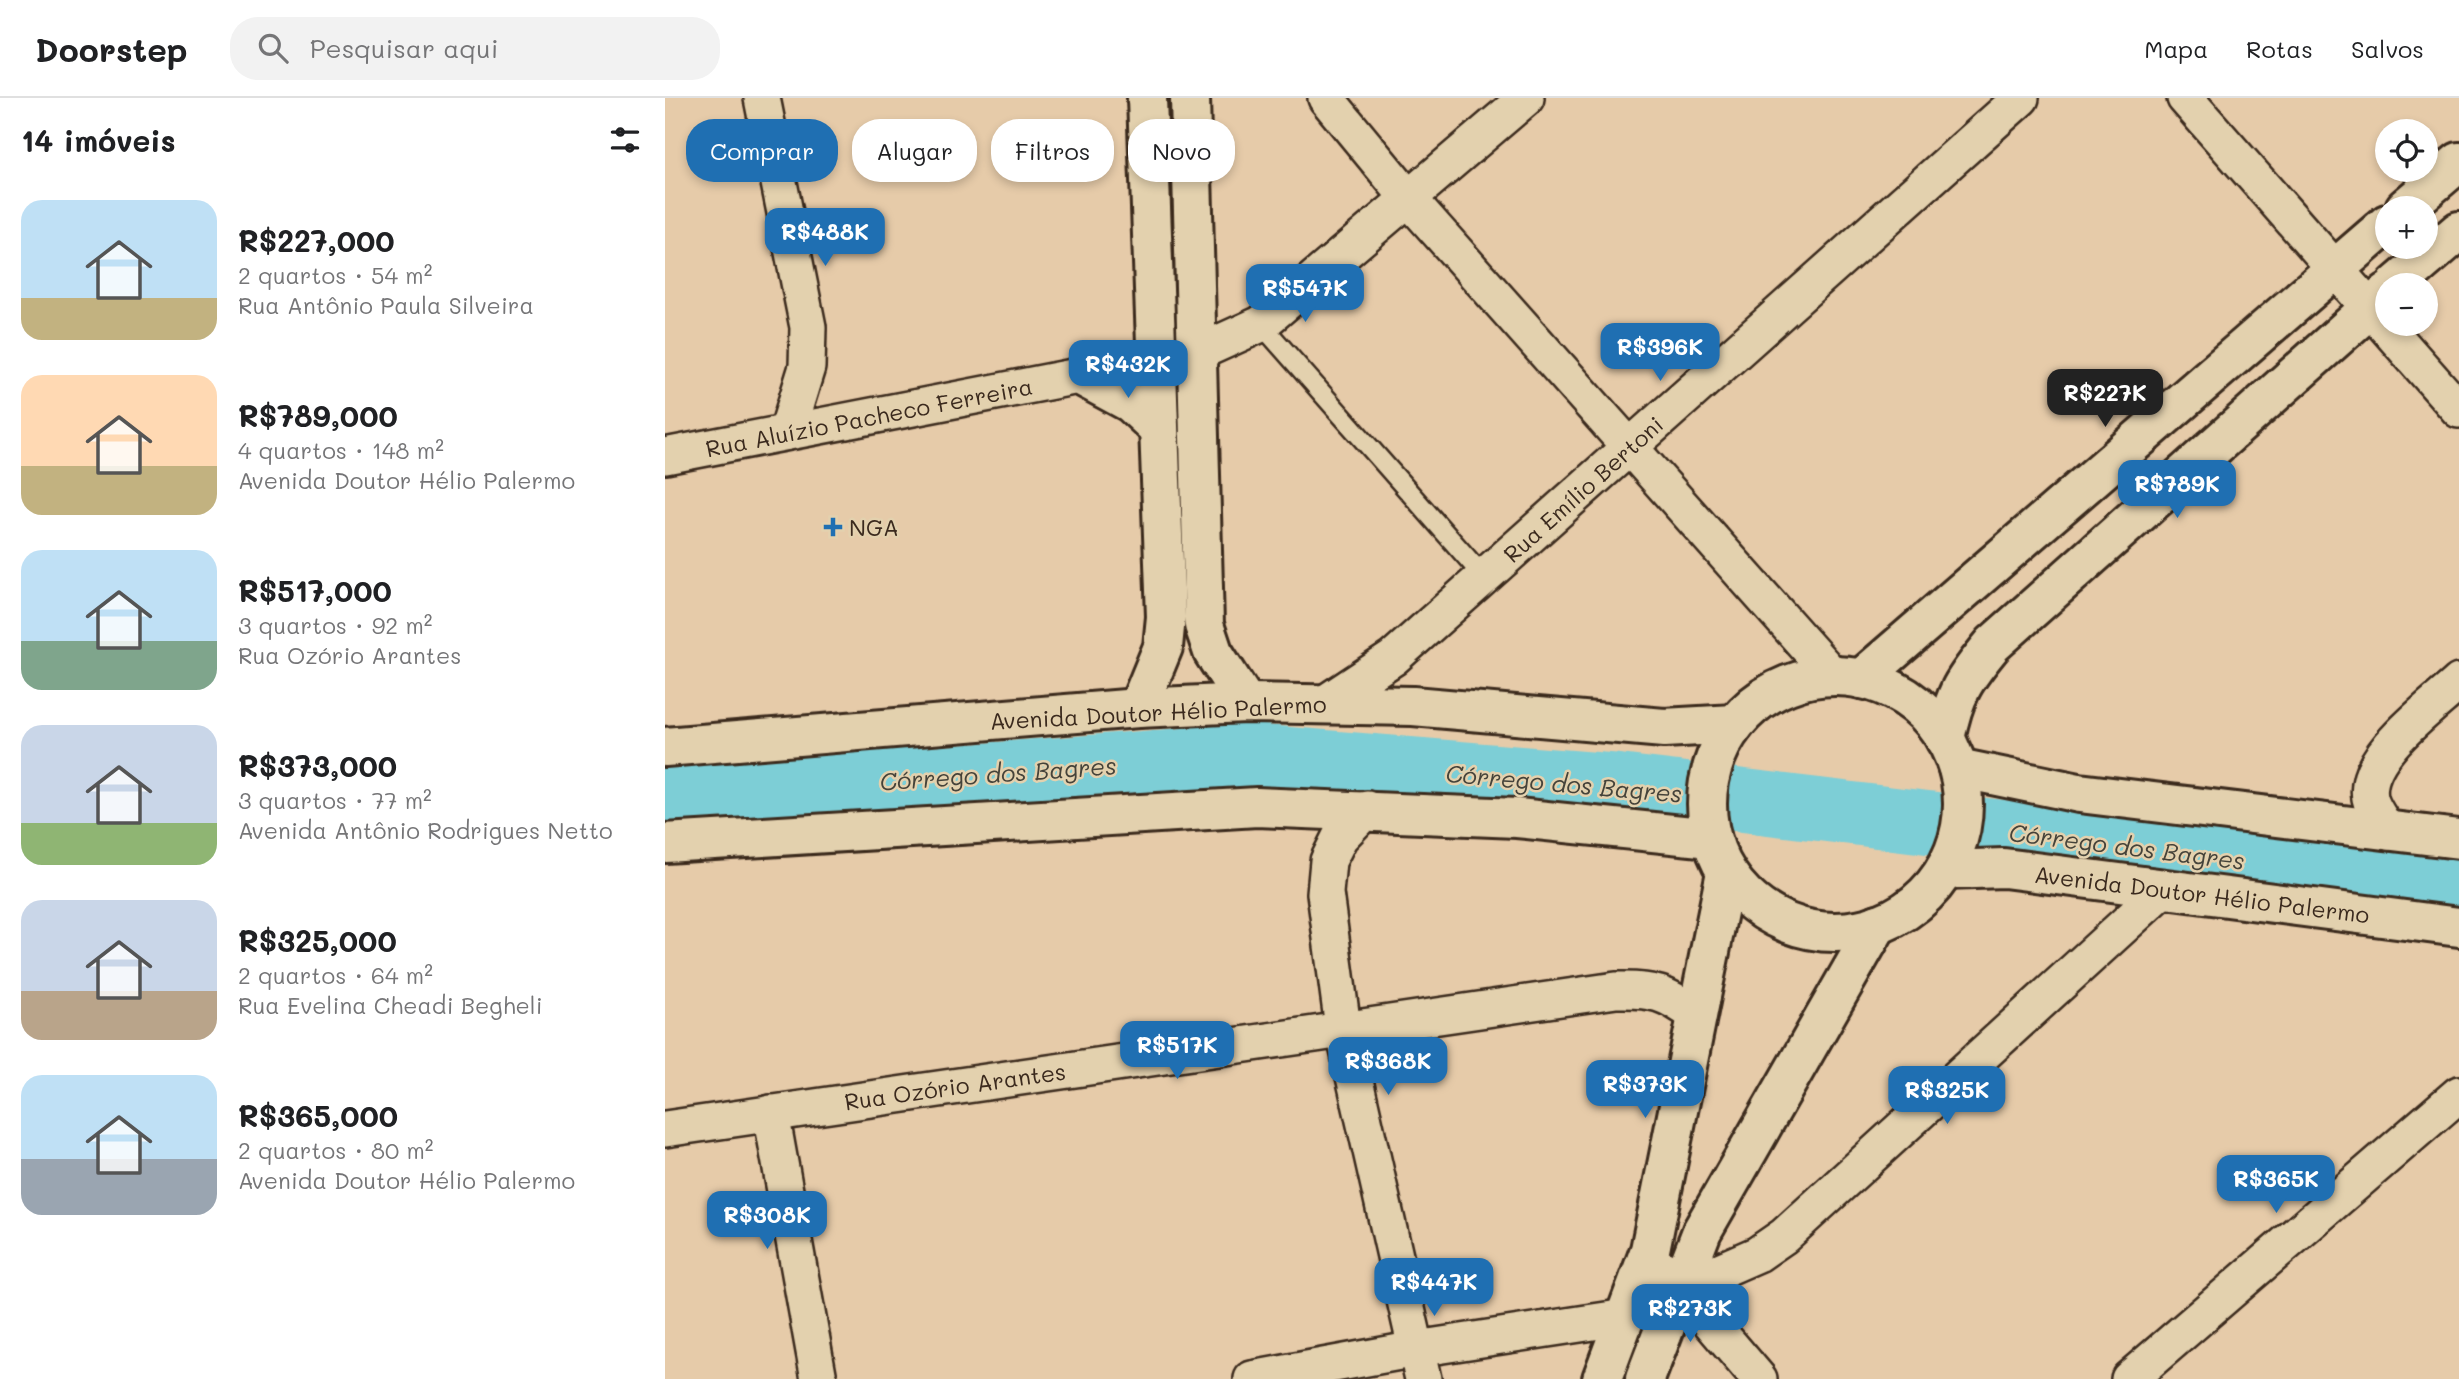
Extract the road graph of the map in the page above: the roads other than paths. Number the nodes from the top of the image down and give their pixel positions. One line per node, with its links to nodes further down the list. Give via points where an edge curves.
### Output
1 (762, 98): 24 (street, via 808,327 807,367)
2 (1147, 98): 20 (street)
3 (1190, 98): 19 (street)
4 (1326, 98): 10 (street)
5 (1526, 98): 10 (street, Rua Aluízio Pacheco Ferreira)
6 (2021, 98): 25 (street, Rua Emílio Bertoni)
7 (2185, 98): 13 (street)
8 (2459, 162): 9 (street)
9 (2419, 196)
10 (1409, 199): 17 (street, Rua Aluízio Pacheco Ferreira); 25 (street)
11 (2459, 230): 14 (street)
12 (2375, 235): 13 (street)
13 (2336, 269): 15 (street); 28 (street)
14 (2410, 273)
15 (2375, 291)
16 (2375, 304): 35 (street, via 1993,644 1952,704)
17 (1261, 324): 19 (street, Rua Aluízio Pacheco Ferreira); 27 (lane)
18 (2410, 336): 22 (street)
19 (1197, 353): 20 (street, Rua Aluízio Pacheco Ferreira); 30 (street, via 1204,625 1213,652)
20 (1156, 361): 21 (street, Rua Aluízio Pacheco Ferreira); 23 (street)
21 (1081, 376): 23 (street, via 1131,403); 24 (street, Rua Aluízio Pacheco Ferreira)
22 (2459, 410)
23 (1159, 429): 32 (street, via 1166,617 1163,647)
24 (787, 432): 26 (street, Rua Aluízio Pacheco Ferreira)
25 (1630, 448): 27 (street, Rua Emílio Bertoni); 28 (street)
26 (665, 456)
27 (1484, 578): 31 (street, Rua Emílio Bertoni, via 1393,658)
28 (1847, 677): 33 (street, via 1809,678 1769,694); 35 (street, via 1896,691 1925,713)
29 (2459, 682): 37 (street, via 2385,750 2372,776 2370,799)
30 (1246, 703): 31 (street, Avenida Doutor Hélio Palermo); 32 (street, Avenida Doutor Hélio Palermo)
31 (1325, 703): 33 (street, Avenida Doutor Hélio Palermo, via 1664,728)
32 (1138, 708): 34 (street, Avenida Doutor Hélio Palermo)
33 (1735, 724): 40 (street, via 1712,765 1707,792)
34 (665, 747)
35 (1955, 767): 37 (street, via 2079,793); 41 (street)
36 (1367, 809): 39 (street, via 1257,807); 40 (street, via 1529,819); 46 (street, via 1340,837 1328,861 1325,893)
37 (2388, 832): 38 (street)
38 (2459, 839)
39 (665, 843)
40 (1715, 844): 43 (street, via 1748,899 1777,918 1810,929 1844,931); 45 (street)
41 (1951, 856): 42 (street, Avenida Doutor Hélio Palermo, via 2004,868); 43 (street, via 1927,893)
42 (2165, 888): 44 (street, Avenida Doutor Hélio Palermo); 51 (street, via 1784,1236 1758,1254)
43 (1878, 924): 51 (street, via 1734,1172 1702,1231)
44 (2459, 927)
45 (1696, 1015): 46 (street, Rua Ozório Arantes, via 1669,996 1647,989); 50 (street)
46 (1343, 1028): 48 (street, Rua Ozório Arantes); 53 (street)
47 (2459, 1094): 59 (street)
48 (771, 1114): 49 (street, Rua Ozório Arantes); 54 (street)
49 (665, 1129)
50 (1650, 1250): 51 (street); 52 (street)
51 (1680, 1288): 57 (street); 58 (street)
52 (1626, 1317): 53 (street); 56 (street)
53 (1420, 1364): 55 (street)
54 (819, 1379)
55 (1252, 1379)
56 (1602, 1379)
57 (1645, 1379)
58 (1759, 1379)
59 (2129, 1379)

